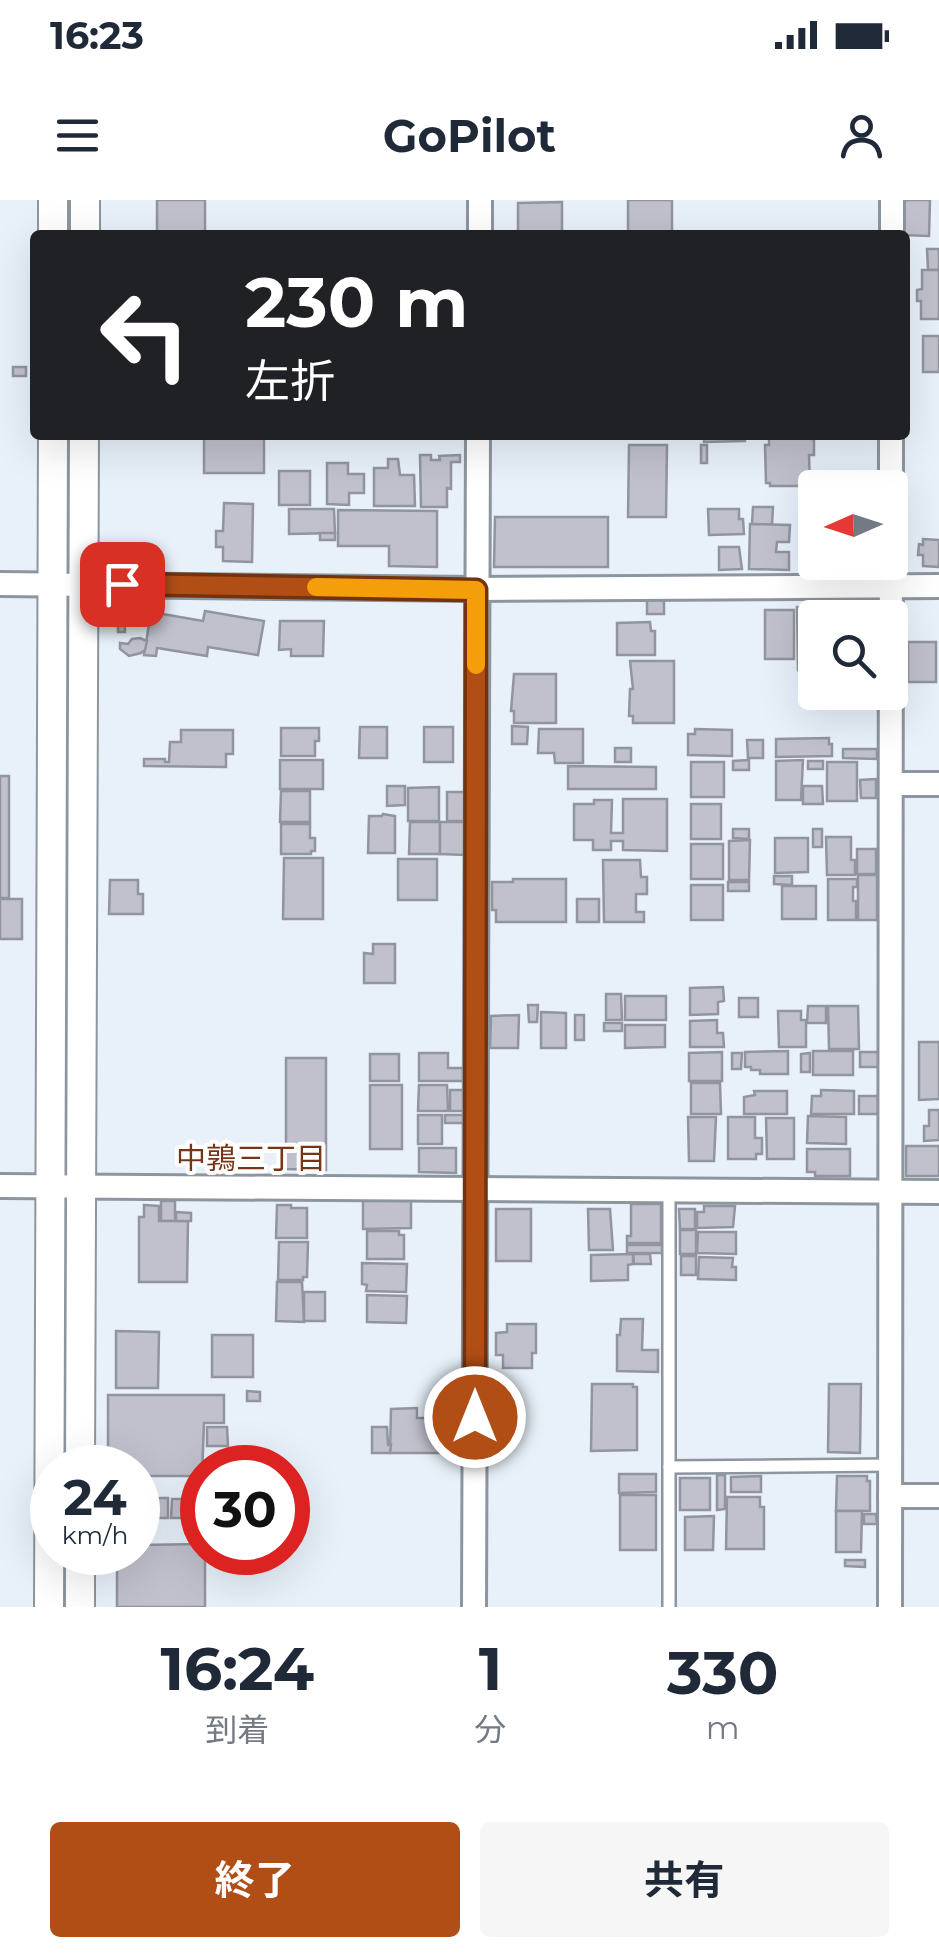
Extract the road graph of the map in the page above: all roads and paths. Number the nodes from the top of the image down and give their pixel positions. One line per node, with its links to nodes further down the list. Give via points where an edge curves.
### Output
1 (54, 200): 5 (street)
2 (86, 200): 6 (street)
3 (480, 200): 7 (street)
4 (892, 200): 8 (street)
5 (53, 230)
6 (85, 230)
7 (480, 230)
8 (892, 230)
9 (53, 440): 14 (street)
10 (84, 440): 15 (street)
11 (478, 440): 18 (street)
12 (891, 440): 16 (street)
13 (0, 584): 14 (street)
14 (52, 584): 15 (street); 22 (street)
15 (83, 584): 18 (street); 23 (street)
16 (890, 585): 17 (street); 18 (street); 19 (street)
17 (939, 586)
18 (476, 590): 24 (street)
19 (891, 784): 20 (street); 26 (street)
20 (939, 784)
21 (0, 1186): 22 (street)
22 (50, 1186): 23 (street); 34 (street)
23 (80, 1186): 24 (street); 28 (street)
24 (476, 1189): 25 (street); 36 (street)
25 (669, 1190): 26 (street); 30 (lane)
26 (892, 1192): 27 (street); 29 (street)
27 (939, 1192)
28 (80, 1445)
29 (890, 1465): 30 (lane); 31 (street)
30 (669, 1466): 37 (lane)
31 (890, 1496): 32 (street); 38 (street)
32 (939, 1496)
33 (80, 1575): 35 (street)
34 (49, 1607)
35 (80, 1607)
36 (474, 1607)
37 (669, 1607)
38 (890, 1607)

